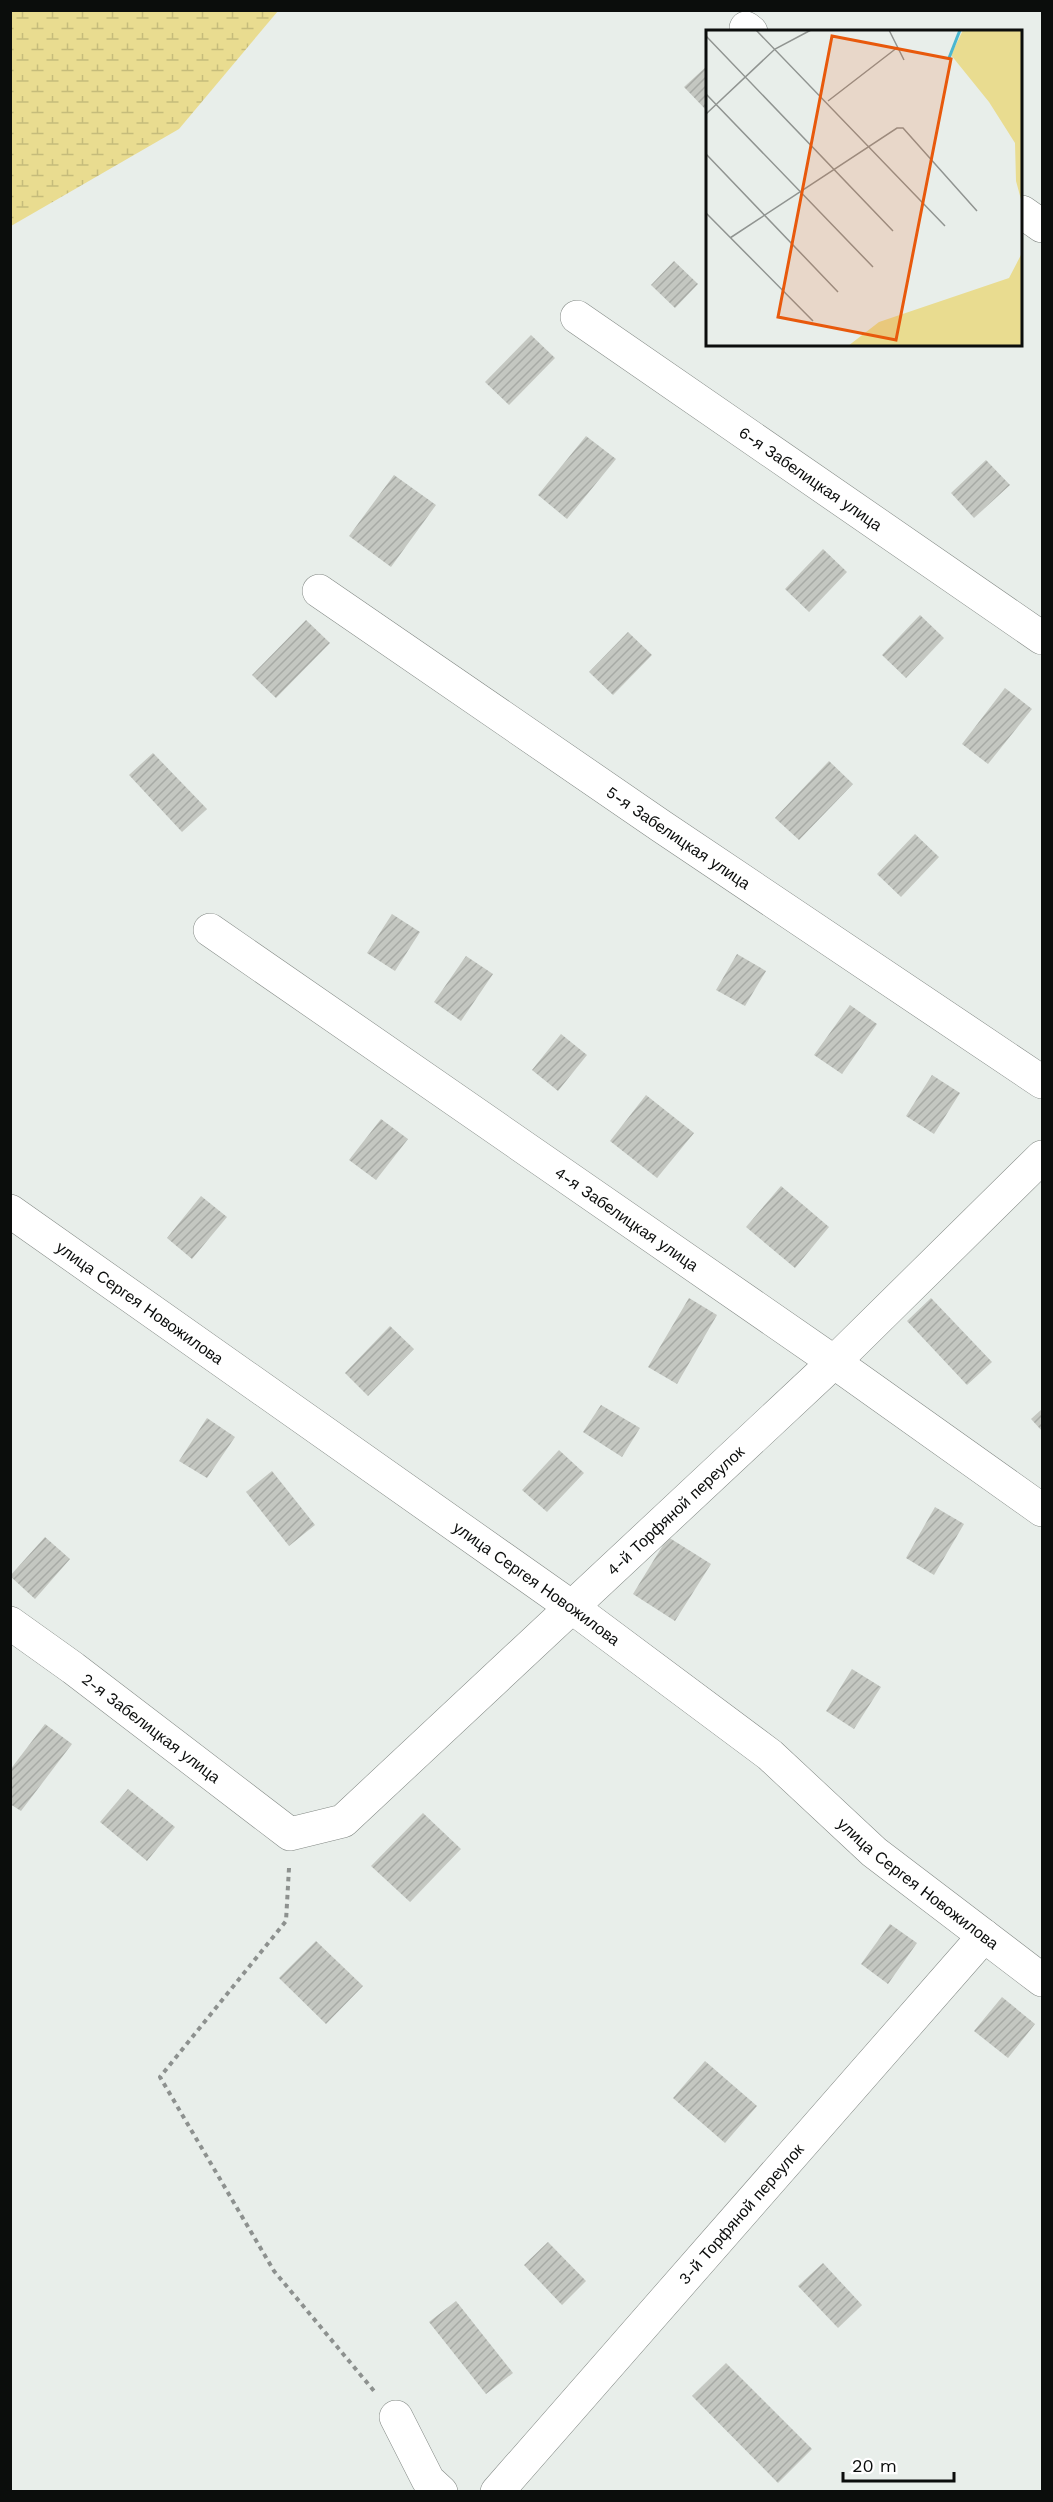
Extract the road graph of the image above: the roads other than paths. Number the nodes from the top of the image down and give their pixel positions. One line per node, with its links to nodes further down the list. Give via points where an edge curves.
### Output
1 (1023, 213): 2 (street)
2 (1042, 226)
3 (577, 317): 5 (street, 6-я Забелицкая улица)
4 (319, 591): 7 (street, 5-я Забелицкая улица)
5 (1042, 638)
6 (210, 930): 10 (street, 4-я Забелицкая улица)
7 (1042, 1082)
8 (1042, 1157): 10 (street, 4-й Торфяной переулок)
9 (10, 1211): 12 (street, улица Сергея Новожилова)
10 (834, 1362): 11 (street, 4-я Забелицкая улица); 12 (street, 4-й Торфяной переулок)
11 (1042, 1510)
12 (573, 1608): 14 (street, 4-й Торфяной переулок, via 343,1821); 15 (street, улица Сергея Новожилова, via 770,1755 874,1852)
13 (10, 1623): 14 (street, 2-я Забелицкая улица)
14 (290, 1834)
15 (984, 1936): 16 (street, улица Сергея Новожилова); 19 (street, 3-й Торфяной переулок)
16 (1042, 1980)
17 (396, 2417): 18 (street, via 428,2480)
18 (441, 2492)
19 (497, 2492)

